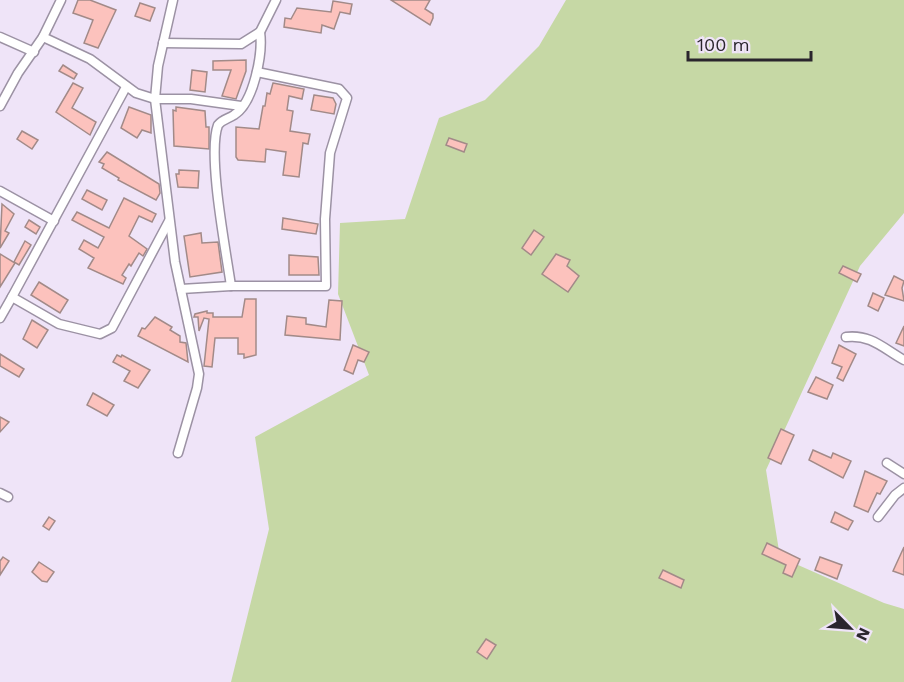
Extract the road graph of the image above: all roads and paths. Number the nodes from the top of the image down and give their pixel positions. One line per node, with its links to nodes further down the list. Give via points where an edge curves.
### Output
1 (62, 0): 6 (street)
2 (173, 0): 7 (street)
3 (276, 0): 4 (street)
4 (260, 32): 7 (street, via 234,46); 9 (street)
5 (0, 37): 8 (street)
6 (44, 37): 8 (street); 10 (street, via 90,59)
7 (163, 43): 11 (street)
8 (34, 52): 12 (street)
9 (257, 72): 13 (street); 17 (street, via 339,88 347,98 330,153 326,285)
10 (126, 87): 11 (street); 15 (street)
11 (155, 99): 13 (street); 16 (street)
12 (0, 106)
13 (241, 106): 17 (street, via 234,116 222,121 214,137)
14 (0, 191): 15 (street)
15 (54, 221): 19 (street)
16 (169, 221): 18 (street); 19 (street, via 112,328 106,332 59,324)
17 (231, 286): 18 (street)
18 (181, 289): 23 (street, via 199,374)
19 (12, 297): 20 (street)
20 (0, 318)
21 (846, 337): 22 (street, via 856,335 877,342)
22 (904, 360)
23 (178, 453)
24 (887, 464): 25 (street)
25 (904, 474)
26 (904, 488): 27 (street)
27 (878, 517)

